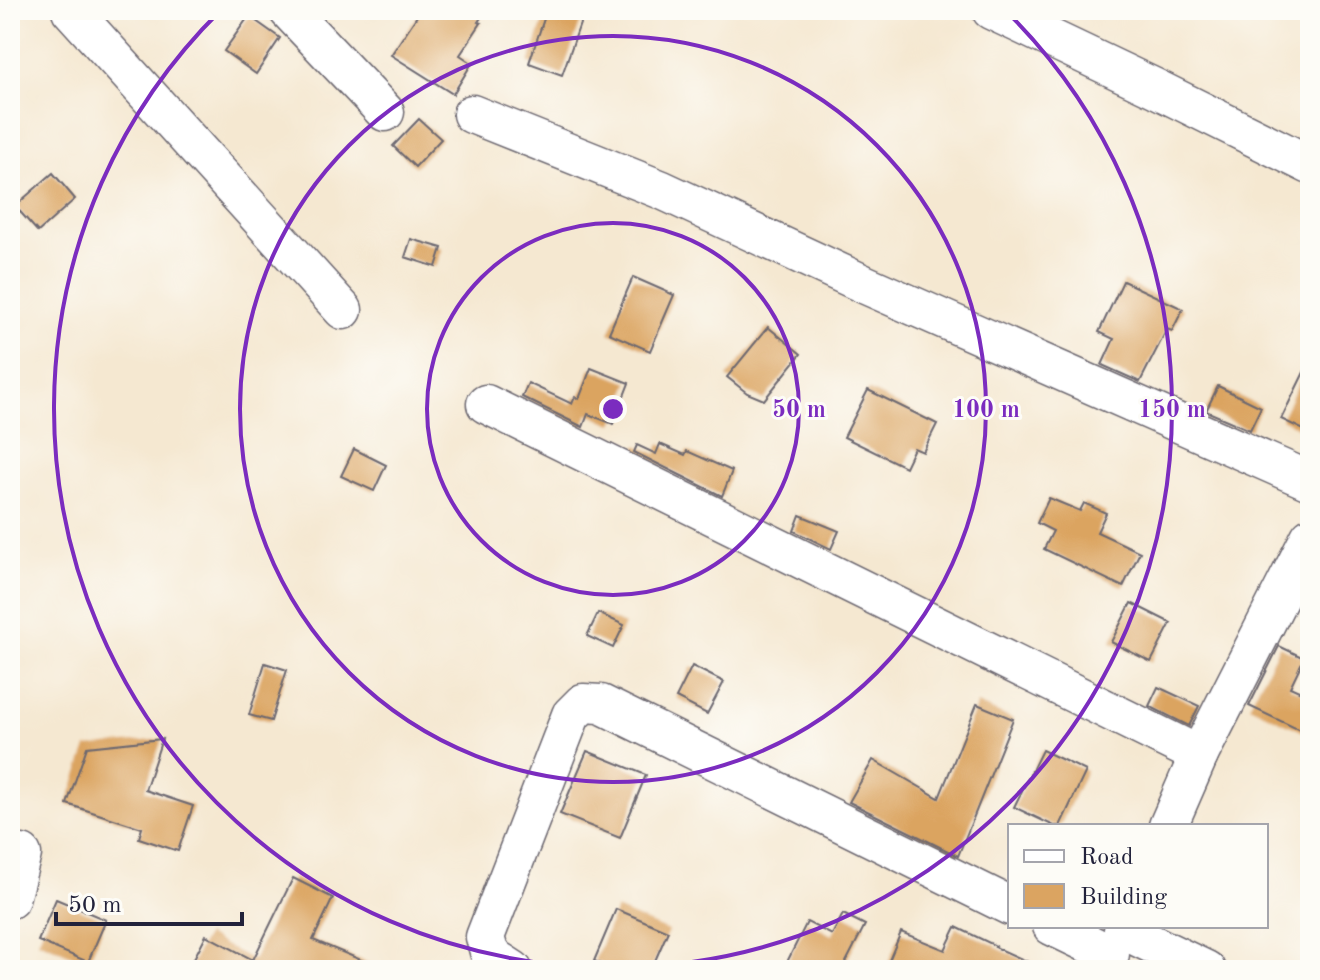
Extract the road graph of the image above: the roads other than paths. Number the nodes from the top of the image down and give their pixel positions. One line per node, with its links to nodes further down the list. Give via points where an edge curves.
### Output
1 (71, 10): 7 (street)
2 (288, 10): 4 (street)
3 (991, 10): 6 (street)
4 (385, 112)
5 (472, 114): 9 (street, via 662,190)
6 (1310, 165)
7 (343, 310)
8 (486, 404): 11 (street)
9 (1310, 481)
10 (1310, 537): 11 (street)
11 (1199, 755): 12 (street)
12 (1169, 824)
13 (22, 854): 14 (street)
14 (10, 899)
15 (1008, 905): 18 (street, via 601,704 583,703 571,715 485,937 490,955)
16 (1059, 928): 17 (street)
17 (1115, 945): 19 (street)
18 (513, 970)
19 (1206, 970)

